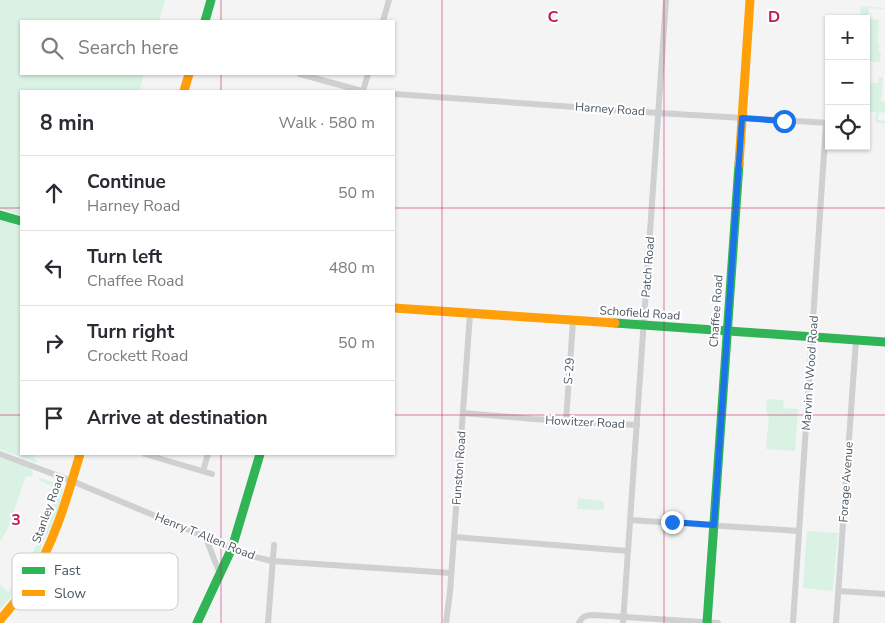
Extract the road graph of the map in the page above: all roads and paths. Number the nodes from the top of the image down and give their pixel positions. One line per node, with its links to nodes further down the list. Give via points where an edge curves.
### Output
1 (211, 0): 5 (street)
2 (389, 0): 6 (street)
3 (666, 0): 14 (street, Patch Road)
4 (750, 0): 15 (street, Chaffee Road)
5 (205, 20)
6 (383, 20)
7 (190, 75): 10 (street)
8 (304, 75): 11 (street)
9 (368, 75): 12 (street)
10 (184, 90)
11 (359, 90)
12 (363, 90)
13 (395, 94): 14 (street, Harney Road)
14 (659, 113): 15 (street, Harney Road); 23 (street, Patch Road)
15 (742, 118): 16 (street, Harney Road); 24 (street, Chaffee Road)
16 (825, 123)
17 (825, 148): 25 (street, Marvin R Wood Road)
18 (0, 215): 19 (street)
19 (20, 221)
20 (395, 308): 21 (street, Schofield Road)
21 (470, 314): 22 (street, Schofield Road); 28 (street, Funston Road)
22 (573, 321): 23 (street, Schofield Road); 29 (street, S-29)
23 (644, 326): 24 (street, Schofield Road); 30 (street, Patch Road)
24 (728, 331): 25 (street, Schofield Road); 40 (street, Chaffee Road)
25 (812, 337): 26 (street, Schofield Road); 41 (street, Marvin R Wood Road)
26 (856, 340): 27 (street, Schofield Road); 51 (street, Forage Avenue)
27 (885, 342)
28 (463, 413): 29 (street, Howitzer Road); 43 (street, Funston Road)
29 (566, 421): 30 (street, Howitzer Road)
30 (637, 425): 39 (street, Patch Road)
31 (0, 454): 38 (street, Henry T Allen Road)
32 (80, 455): 38 (street, Stanley Road)
33 (148, 455): 36 (street)
34 (208, 455): 36 (street)
35 (260, 455): 45 (street)
36 (203, 471): 37 (street)
37 (212, 474)
38 (72, 481): 42 (street, Henry T Allen Road); 47 (street, Stanley Road)
39 (630, 520): 40 (street); 46 (street, Patch Road)
40 (714, 525): 41 (street); 56 (street, Chaffee Road)
41 (799, 531): 62 (street, Marvin R Wood Road)
42 (205, 536): 45 (street, Henry T Allen Road); 50 (street)
43 (454, 537): 46 (street); 49 (street, Funston Road)
44 (274, 545): 48 (street)
45 (232, 548): 48 (street, Henry T Allen Road); 50 (street)
46 (628, 552): 55 (street, Patch Road)
47 (44, 553)
48 (272, 561): 49 (street, Henry T Allen Road); 58 (street)
49 (451, 573): 59 (street, Funston Road)
50 (220, 574): 57 (street)
51 (838, 591): 52 (street); 63 (street, Forage Avenue)
52 (885, 594)
53 (12, 606): 54 (street, Stanley Road)
54 (0, 620)
55 (623, 620): 56 (street); 60 (street, via 587,615)
56 (707, 622): 61 (street)
57 (197, 623)
58 (268, 623)
59 (446, 623)
60 (579, 623)
61 (718, 623)
62 (793, 623)
63 (836, 623)

